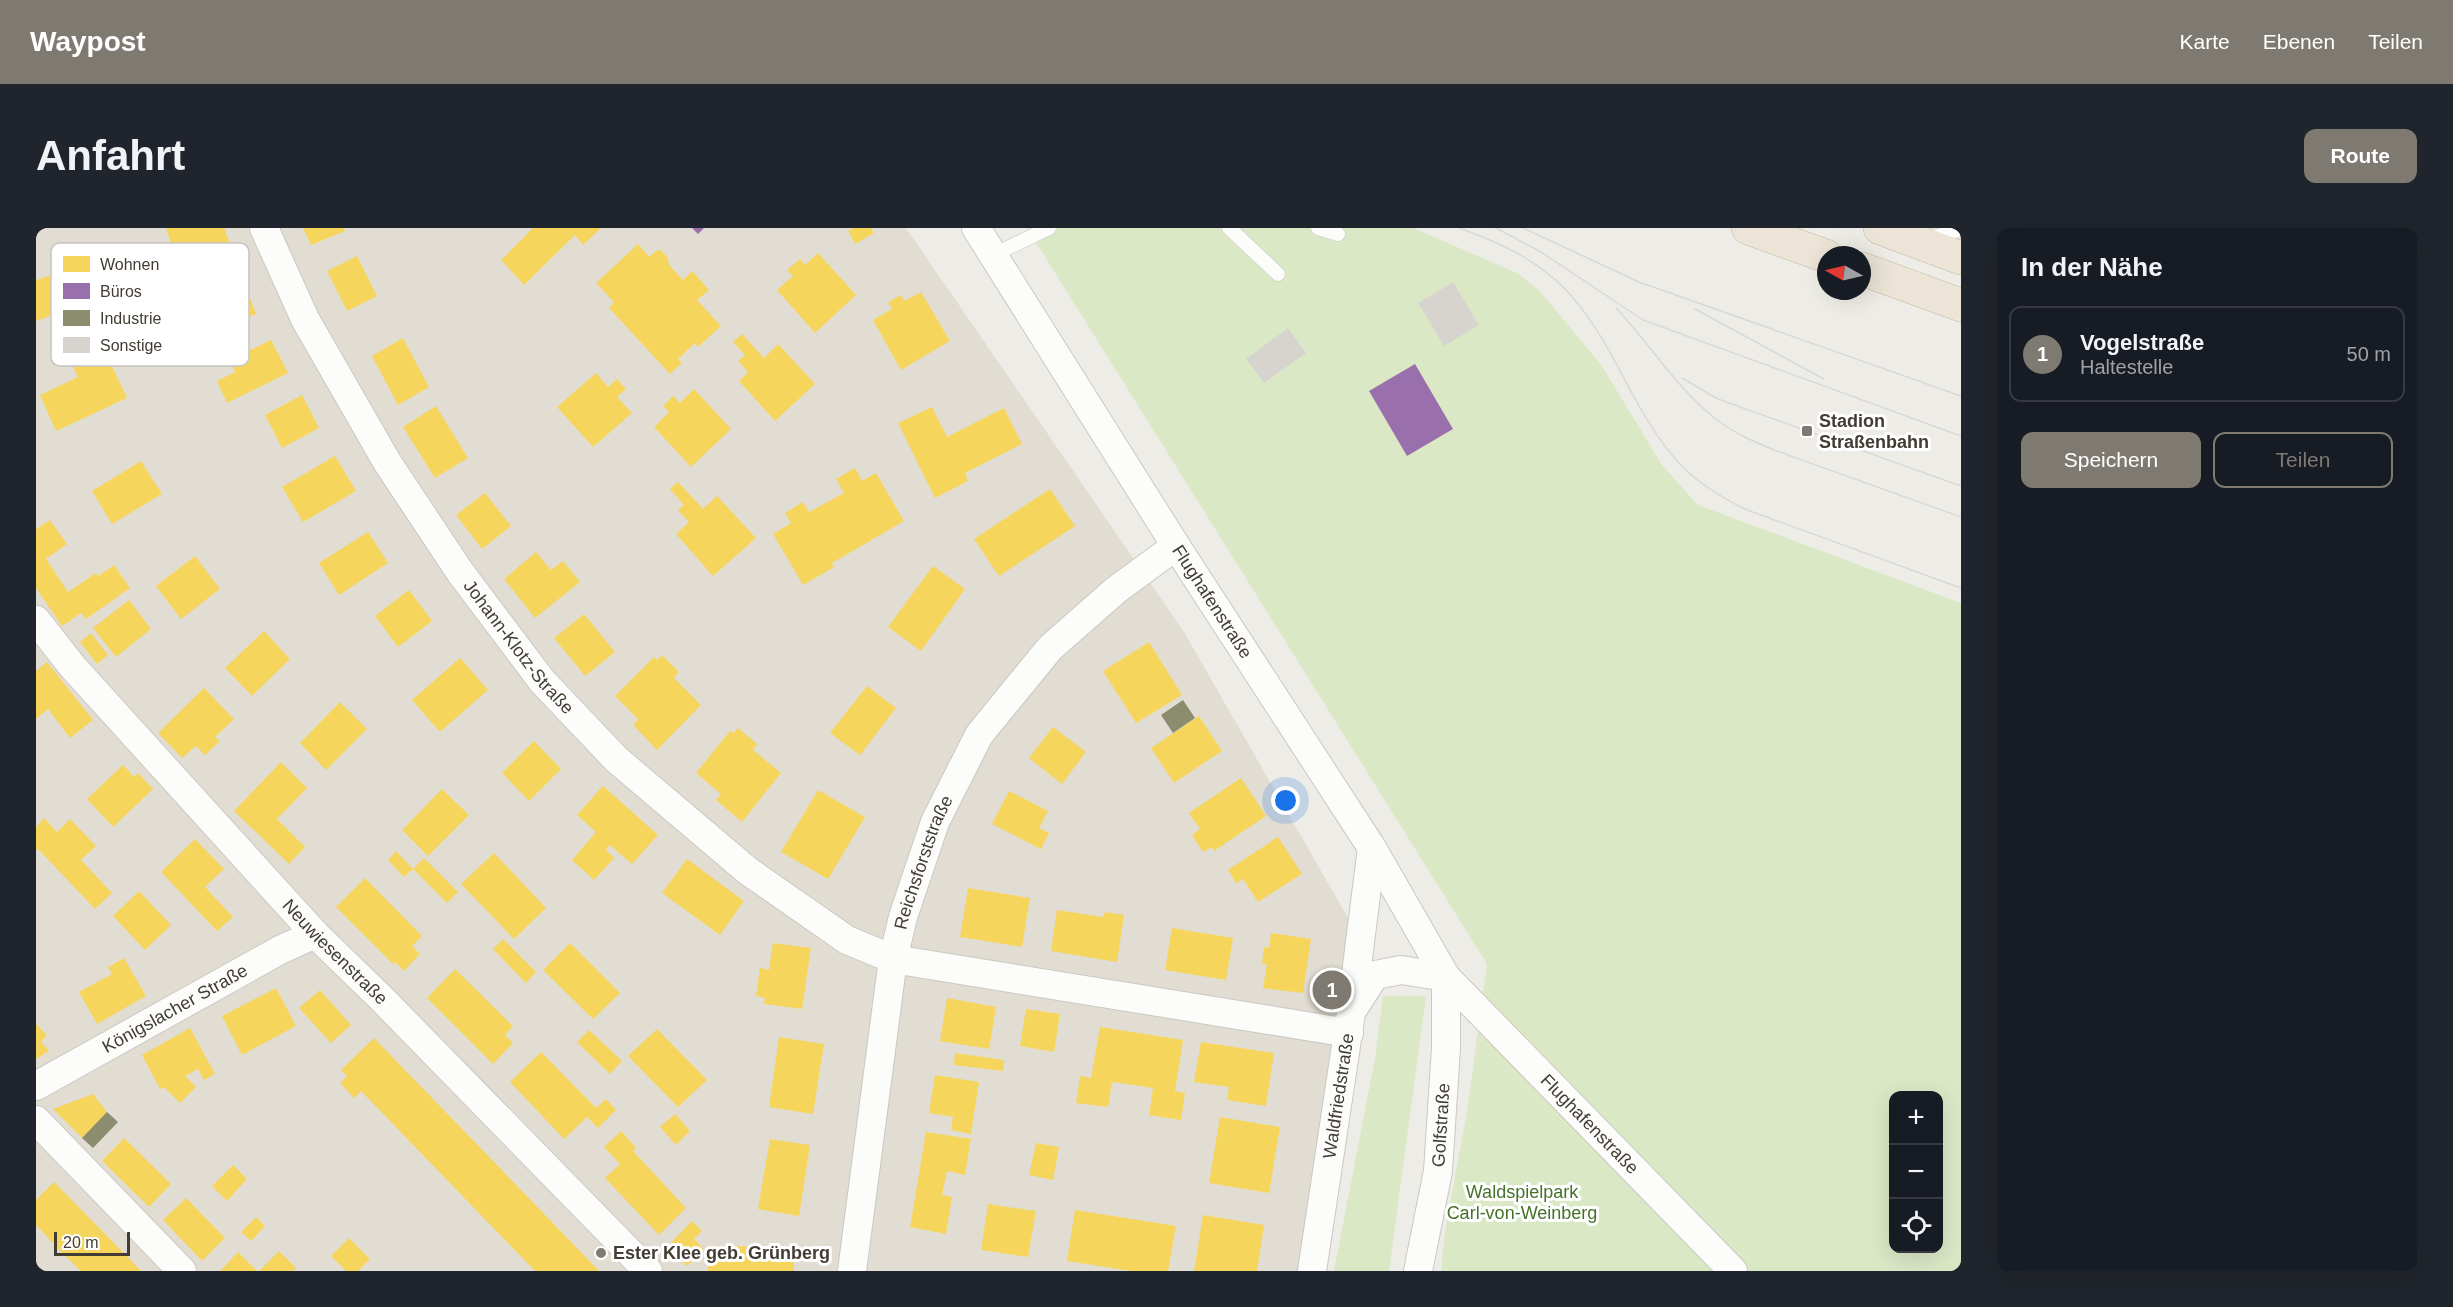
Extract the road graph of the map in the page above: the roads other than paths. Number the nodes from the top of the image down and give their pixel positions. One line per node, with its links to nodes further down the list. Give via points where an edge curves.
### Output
1 (264, 228): 21 (street, Johann-Klotz-Straße, via 305,319 387,462 460,572 542,681 616,759 748,871 847,940)
2 (976, 228): 12 (street, Flughafenstraße)
3 (1049, 228): 12 (lane)
4 (1229, 228): 15 (lane)
5 (1318, 228): 9 (lane)
6 (1748, 228): 11 (highway)
7 (1880, 228): 10 (highway)
8 (1961, 229): 10 (lane)
9 (1338, 234)
10 (1920, 242): 13 (highway)
11 (1817, 253)
12 (993, 255): 17 (street, Flughafenstraße)
13 (1961, 258)
14 (1871, 272): 16 (highway)
15 (1278, 274)
16 (1961, 304)
17 (1176, 546): 19 (street, Flughafenstraße); 21 (street, Reichsforststraße, via 1116,590 1050,648 979,735 935,822)
18 (36, 620): 20 (street, Neuwiesenstraße, via 72,666)
19 (1372, 848): 22 (street, Flughafenstraße); 23 (street, Waldfriedstraße)
20 (315, 934): 24 (street, Königslacher Straße); 27 (street, Neuwiesenstraße)
21 (893, 959): 23 (street, Johann-Klotz-Straße); 28 (street, Reichsforststraße)
22 (1446, 977): 23 (street, via 1401,970 1375,975); 30 (street, Golfstraße, via 1438,1171); 31 (street, Flughafenstraße)
23 (1350, 1023): 29 (street, Waldfriedstraße)
24 (36, 1086)
25 (36, 1120): 26 (street)
26 (182, 1271)
27 (648, 1271)
28 (852, 1271)
29 (1312, 1271)
30 (1418, 1271)
31 (1733, 1271)

